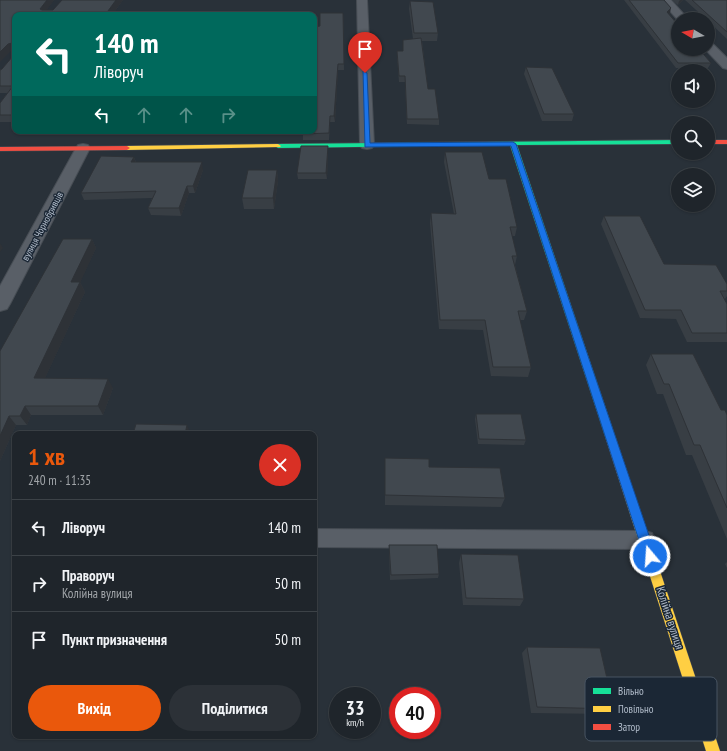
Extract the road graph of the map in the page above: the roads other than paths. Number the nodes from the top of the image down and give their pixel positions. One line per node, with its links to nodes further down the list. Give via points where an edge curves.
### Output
1 (362, 0): 10 (street)
2 (665, 0): 3 (street)
3 (676, 12)
4 (715, 52): 5 (street)
5 (727, 65)
6 (671, 142): 9 (street)
7 (715, 142): 8 (street)
8 (727, 142)
9 (513, 144): 10 (street); 15 (street, Колійна вулиця)
10 (367, 145): 11 (street)
11 (83, 148): 12 (street); 13 (street, вулиця Чорнобривців)
12 (0, 149)
13 (0, 304)
14 (317, 538): 15 (lane)
15 (645, 540): 16 (street, Колійна вулиця)
16 (689, 677)
17 (710, 741): 18 (street, Колійна вулиця)
18 (713, 751)

